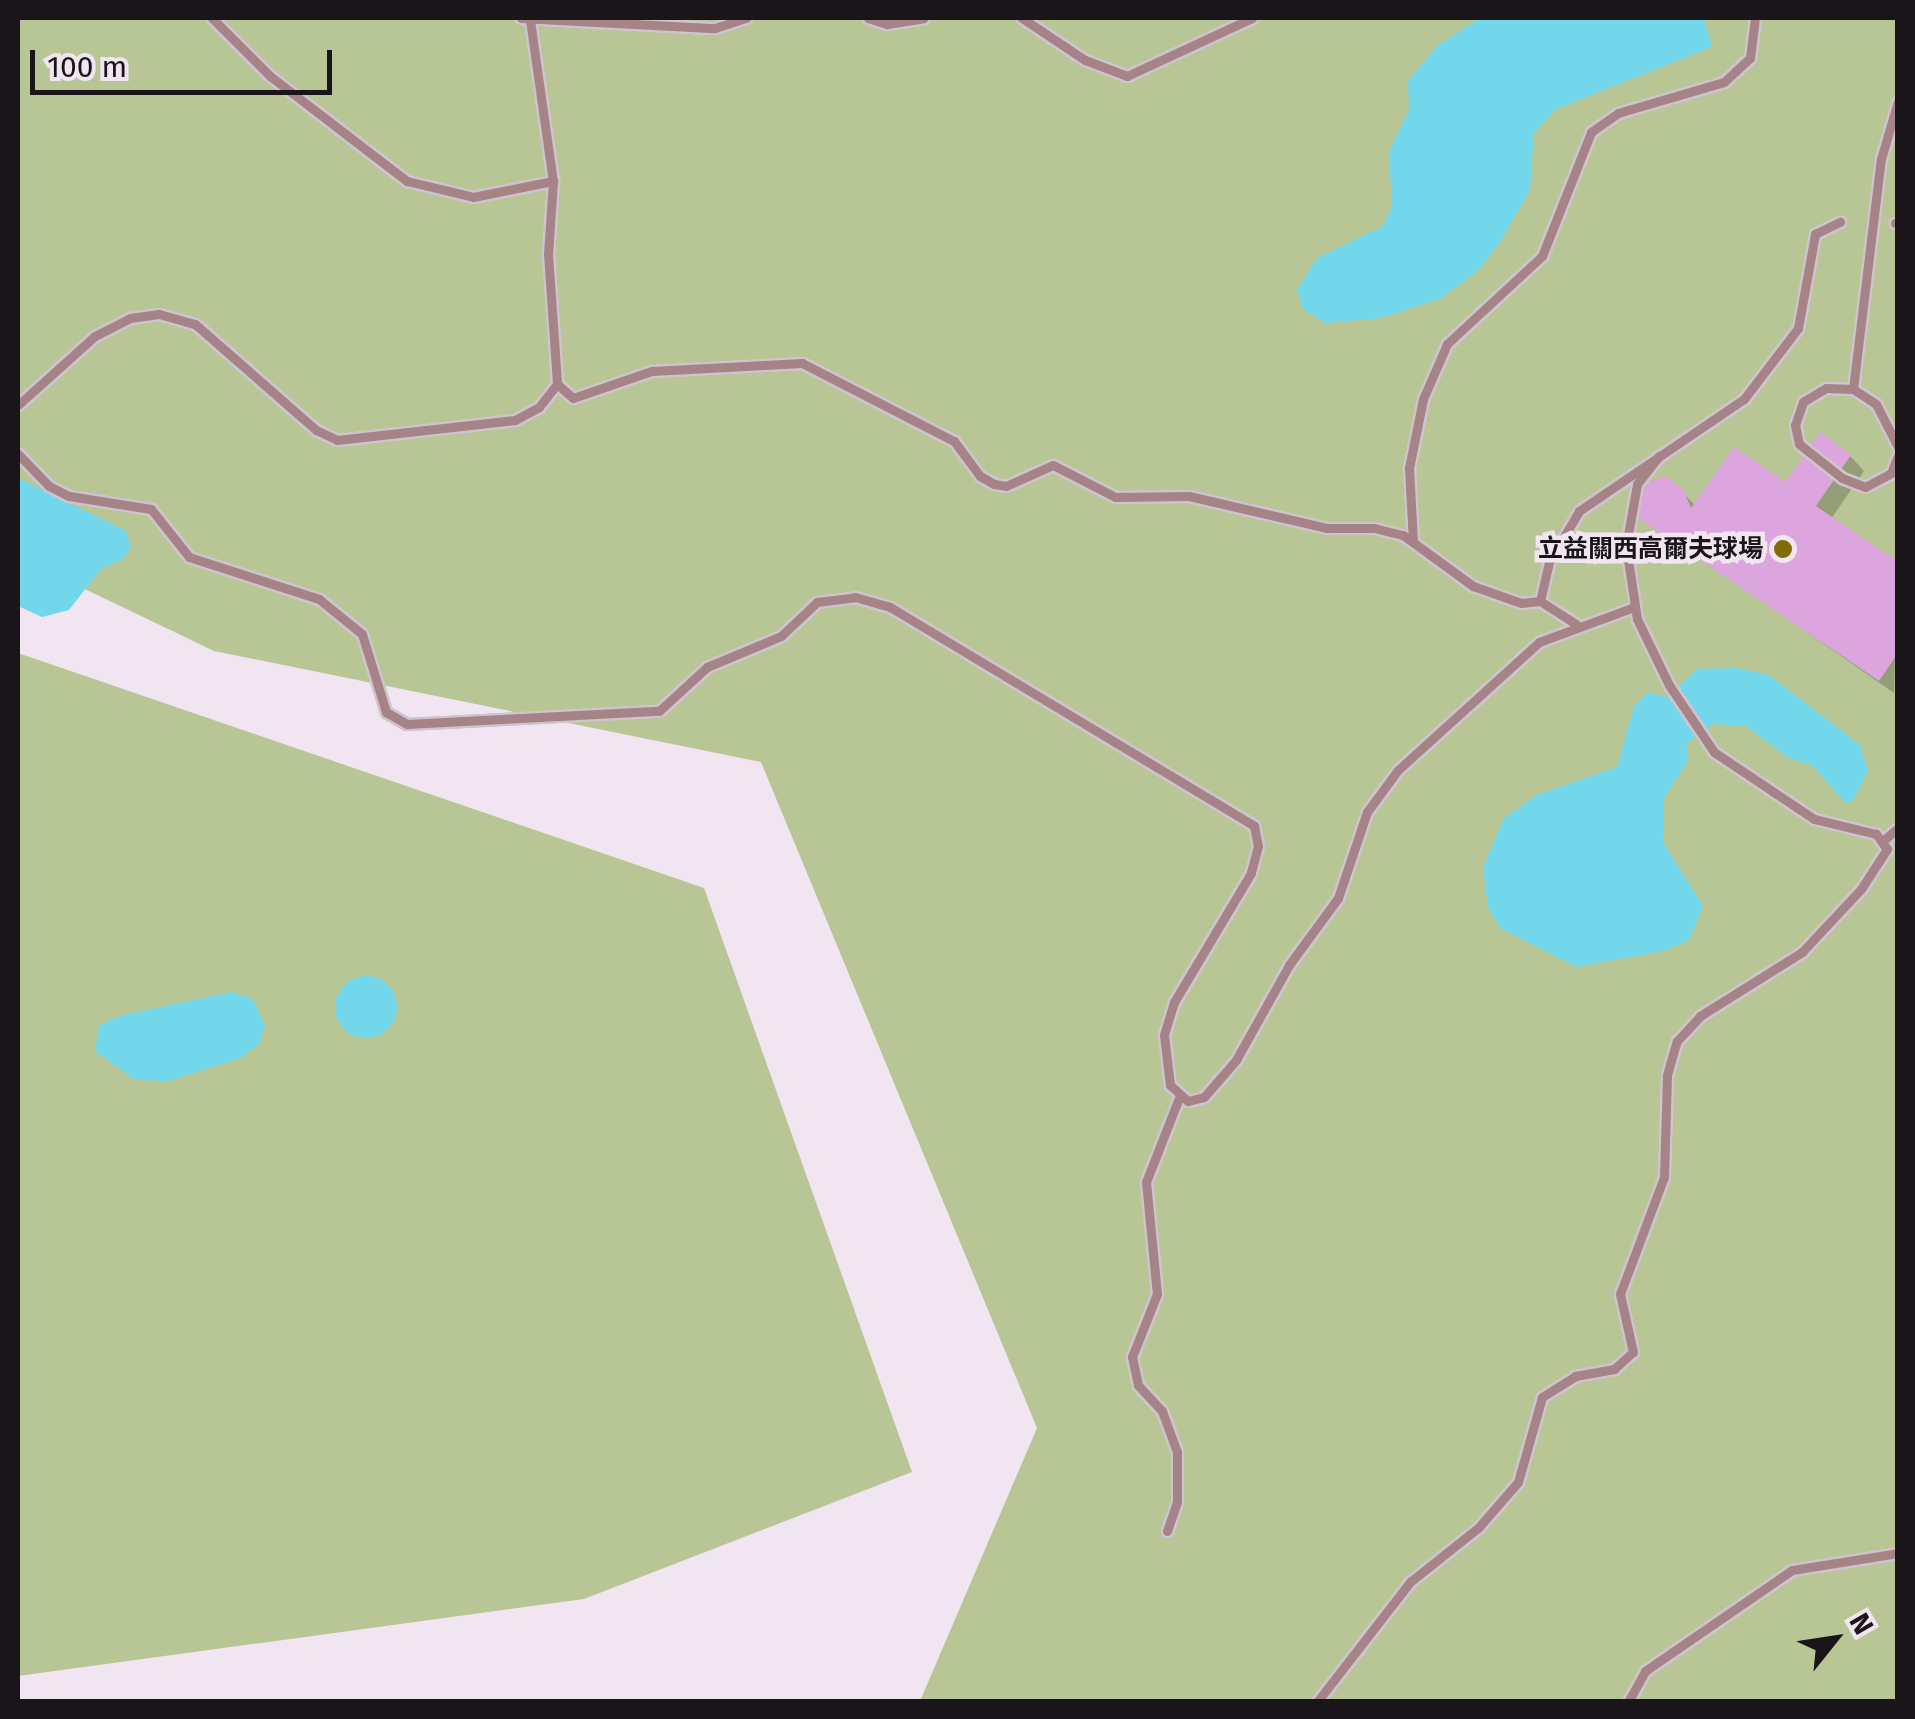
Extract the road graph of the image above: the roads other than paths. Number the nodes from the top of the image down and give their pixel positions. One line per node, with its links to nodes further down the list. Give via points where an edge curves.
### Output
1 (212, 18): 10 (lane, via 270,76 407,180 474,197)
2 (746, 18): 8 (lane, via 715,28)
3 (868, 18): 4 (lane, via 886,24)
4 (924, 18)
5 (1022, 18): 6 (lane, via 1084,60 1127,76)
6 (1252, 18)
7 (1755, 18): 20 (lane, via 1750,58 1724,82 1618,113 1590,132 1542,256 1447,344 1423,399 1409,468)
8 (526, 19): 10 (lane)
9 (1898, 102): 13 (lane, via 1881,160)
10 (554, 181): 12 (lane, via 548,254)
11 (1840, 222): 15 (lane, via 1814,234 1798,328 1776,360 1744,399)
12 (558, 384): 14 (lane, via 539,408 515,420 338,440 316,430 195,324 159,314 130,318 95,336); 20 (lane, via 573,398 652,371 802,363 954,441 994,484 1006,486 1054,465 1116,497 1189,496 1328,528 1374,528)
13 (1853, 389): 16 (lane, via 1876,404); 19 (lane, via 1826,388 1803,402 1794,425 1799,444 1865,488)
14 (18, 404)
15 (1672, 444): 21 (lane, via 1579,511 1549,562); 22 (lane, via 1637,484 1629,507)
16 (1898, 447)
17 (18, 454): 26 (lane, via 49,486 70,496 151,509 189,557 320,599 362,634 386,712 407,724 659,710 707,667 781,636 817,602 834,596 890,607 1247,820 1258,836 1251,873 1174,1002 1164,1035 1164,1061)
18 (1898, 456): 19 (lane)
19 (1894, 476)
20 (1413, 542): 21 (lane, via 1473,586 1502,599)
21 (1540, 601): 23 (lane)
22 (1634, 608): 23 (lane); 25 (lane, via 1669,685 1704,740 1814,819)
23 (1576, 624): 26 (lane, via 1497,674 1376,796 1338,898 1289,965 1236,1060 1204,1097)
24 (1898, 828): 25 (lane)
25 (1884, 840): 29 (lane, via 1883,860 1802,952 1700,1016 1677,1041 1667,1076 1664,1178 1620,1294 1634,1352 1614,1368 1553,1384 1536,1412 1518,1482 1478,1528 1418,1574)
26 (1179, 1098): 27 (lane, via 1146,1182 1157,1294 1132,1357 1138,1385 1162,1411 1177,1452 1180,1482)
27 (1167, 1531)
28 (1898, 1553): 30 (lane, via 1792,1570 1645,1670)
29 (1317, 1702)
30 (1628, 1702)

